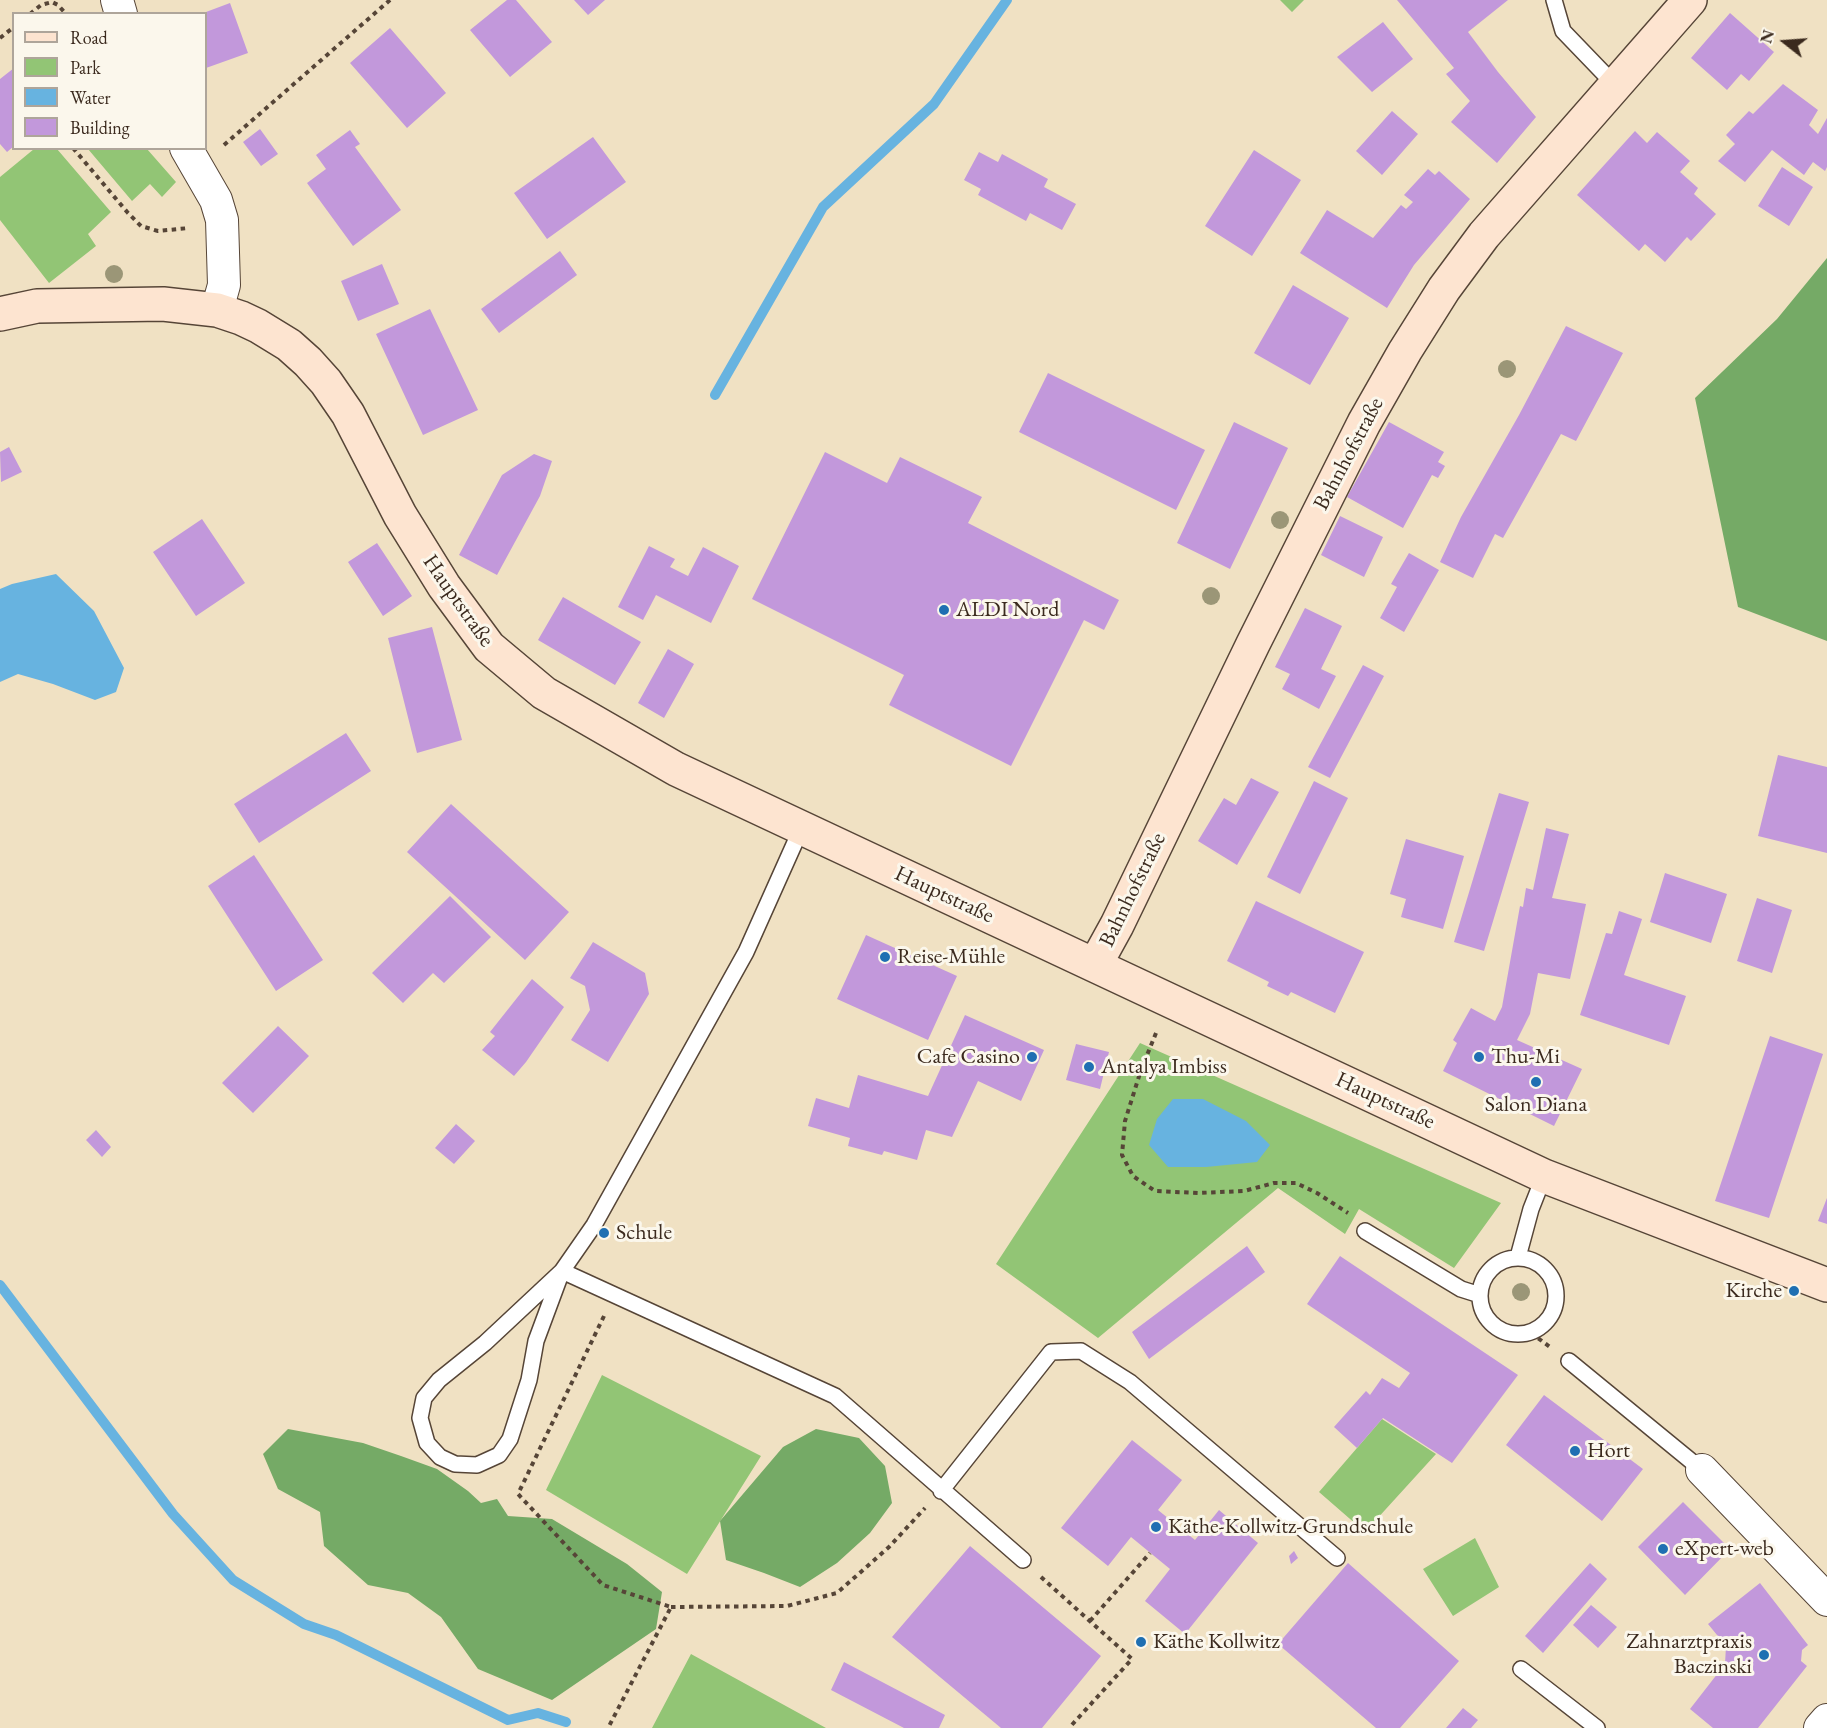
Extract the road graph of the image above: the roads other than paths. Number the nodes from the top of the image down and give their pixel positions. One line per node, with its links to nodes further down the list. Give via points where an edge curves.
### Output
1 (1554, 0): 3 (lane, via 1563,31)
2 (1690, 0): 3 (main road, Bahnhofstraße)
3 (1616, 85): 8 (main road, Bahnhofstraße, via 1484,235 1405,351 1364,423)
4 (187, 150): 5 (street, via 216,200 222,220 224,285)
5 (217, 310): 6 (main road, Hauptstraße, via 163,304 106,304 37,306); 7 (main road, Hauptstraße, via 258,326 289,345 326,382 348,414 400,515 444,586 489,647 507,663 544,693 676,769)
6 (0, 314)
7 (801, 829): 8 (main road, Hauptstraße); 12 (lane, via 746,952 594,1225)
8 (1095, 965): 9 (main road, Hauptstraße)
9 (1544, 1176): 11 (lane); 13 (main road, Hauptstraße)
10 (1365, 1231): 14 (lane, via 1461,1289)
11 (1518, 1257): 14 (lane, via 1496,1265 1482,1283); 14 (lane, via 1541,1265 1555,1284 1556,1308 1542,1327 1519,1335 1495,1328 1481,1307)
12 (562, 1271): 12 (lane, via 439,1380 424,1398 420,1418 427,1443 440,1457 455,1464 477,1465 499,1455 510,1438 529,1380 536,1341); 17 (lane, via 835,1396)
13 (1827, 1285)
14 (1480, 1295)
15 (1569, 1361): 16 (lane)
16 (1701, 1470): 20 (street)
17 (941, 1491): 18 (lane, via 1051,1352 1081,1351 1130,1382); 19 (lane)
18 (1336, 1558)
19 (1023, 1560)
20 (1827, 1600)
21 (1521, 1669): 23 (lane)
22 (1827, 1720): 24 (street)
23 (1597, 1728)
24 (1820, 1728)

